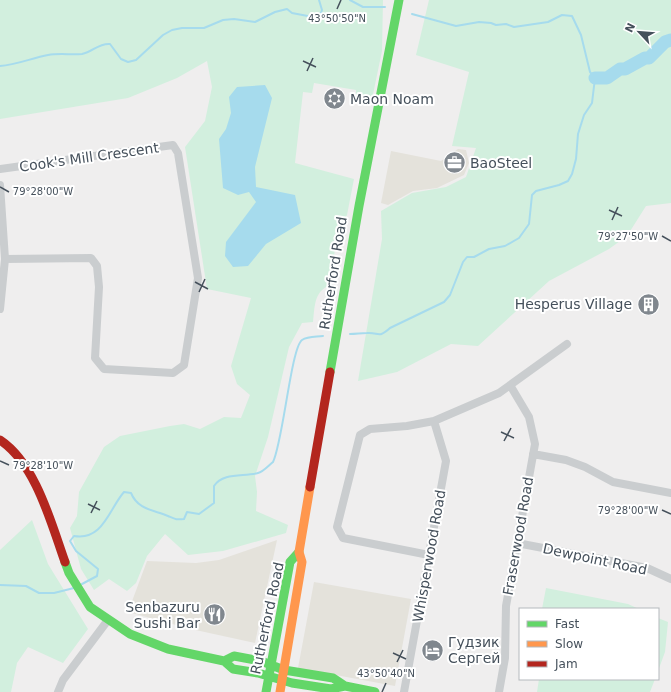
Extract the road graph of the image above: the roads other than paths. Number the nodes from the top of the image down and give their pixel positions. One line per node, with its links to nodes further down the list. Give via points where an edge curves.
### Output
1 (399, 0): 13 (main road, Rutherford Road, via 359,206)
2 (0, 169): 4 (street, Cook's Mill Crescent, via 173,145 178,153 198,278 184,365 173,373 104,369 96,358 99,287 97,266 91,258)
3 (0, 185): 4 (street)
4 (5, 259): 5 (street)
5 (0, 309)
6 (567, 344): 7 (street)
7 (510, 385): 8 (street, via 499,393); 10 (street, Fraserwood Road, via 529,417 535,444)
8 (434, 421): 14 (street, Whisperwood Road, via 446,462); 14 (street, via 370,429 360,435 337,527 344,538)
9 (0, 440): 16 (main road, via 18,458 36,485 69,573 90,606)
10 (533, 454): 11 (street, via 566,460 612,482); 12 (street, Fraserwood Road)
11 (671, 494)
12 (517, 543): 15 (street, Dewpoint Road, via 647,568); 28 (street, Fraserwood Road, via 506,606 504,658)
13 (299, 552): 18 (main road, Rutherford Road, via 290,562); 19 (main road, Rutherford Road, via 302,562)
14 (429, 555): 27 (street, Whisperwood Road)
15 (671, 579)
16 (108, 620): 17 (main road, via 130,634 168,649); 23 (street, via 63,680)
17 (224, 661): 18 (main road, via 234,656); 20 (main road, via 233,669)
18 (270, 665): 19 (main road); 20 (main road, Rutherford Road)
19 (284, 670): 21 (main road, Rutherford Road); 22 (main road, via 333,678)
20 (269, 677): 21 (main road); 24 (main road, Rutherford Road)
21 (282, 680): 22 (main road, via 331,689); 25 (main road, Rutherford Road)
22 (345, 686): 26 (main road)
23 (58, 692)
24 (266, 692)
25 (280, 692)
26 (375, 692)
27 (404, 692)
28 (499, 692)

